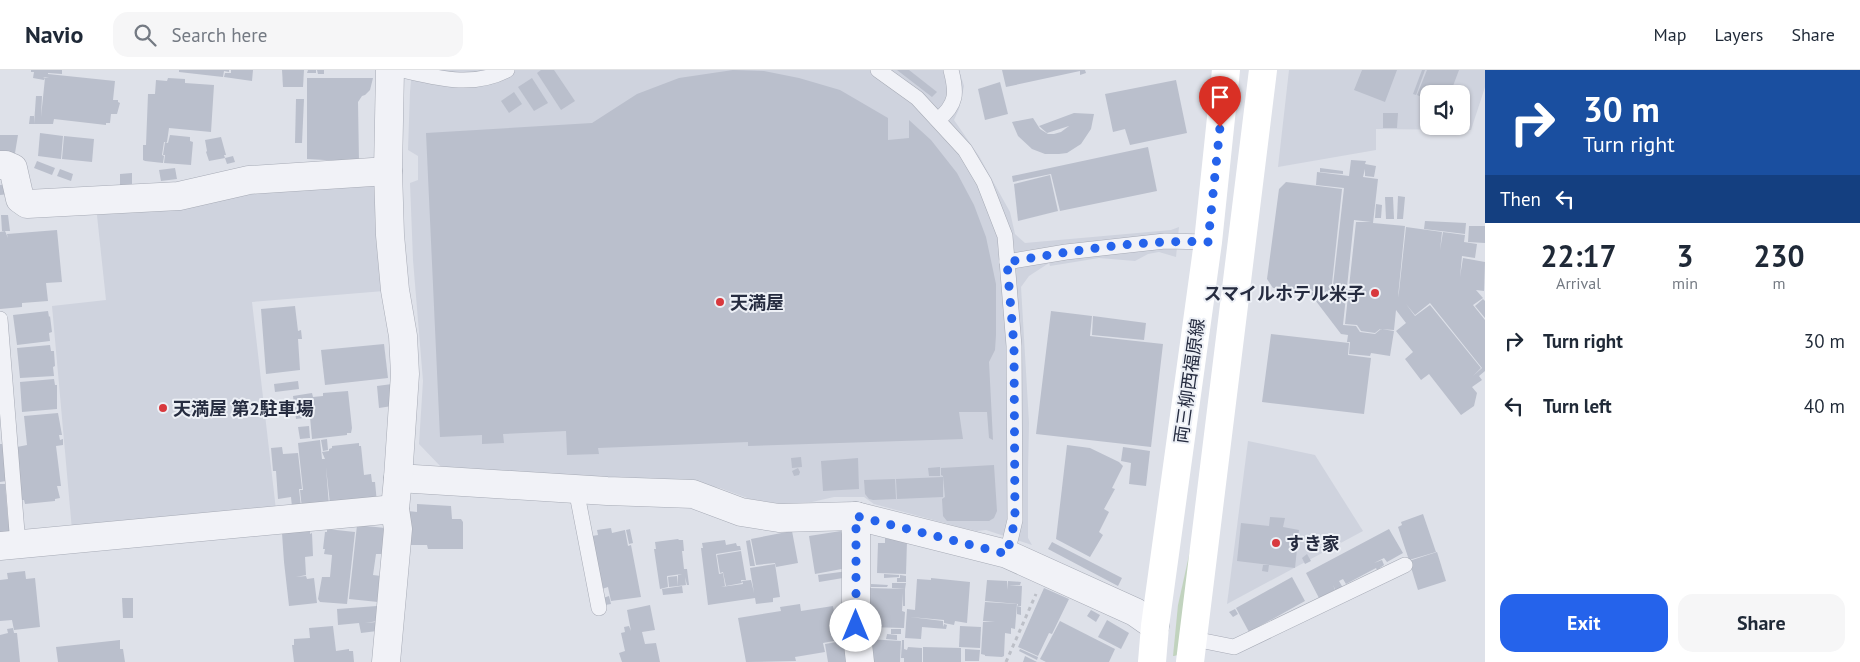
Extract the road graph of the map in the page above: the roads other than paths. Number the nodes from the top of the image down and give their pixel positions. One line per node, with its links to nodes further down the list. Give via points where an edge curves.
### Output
1 (390, 70): 11 (street)
2 (402, 70): 8 (lane)
3 (506, 70): 8 (lane, via 470,81 457,81)
4 (878, 70): 9 (lane, via 917,98)
5 (951, 70): 9 (lane, via 956,89 953,105)
6 (1226, 70): 12 (main road, 両三柳西福原線)
7 (1263, 70): 24 (main road, 両三柳西福原線)
8 (430, 73)
9 (938, 120): 13 (lane, via 965,150 984,182 1005,236)
10 (0, 165): 11 (street, via 13,168 20,199 27,204 179,196 249,180)
11 (388, 171): 15 (street, via 391,244 405,374)
12 (1208, 242): 13 (lane, via 1165,241); 23 (main road, 両三柳西福原線)
13 (1007, 262): 20 (lane, via 1014,346 1015,520)
14 (0, 319): 19 (lane)
15 (398, 478): 16 (street); 17 (street)
16 (576, 490): 18 (street, via 693,494 741,512 778,518); 22 (lane)
17 (394, 509): 19 (street); 25 (street, via 398,529)
18 (856, 516): 20 (street); 26 (street, via 856,626)
19 (9, 546)
20 (1007, 554): 23 (street, via 1135,612)
21 (1405, 565): 24 (lane, via 1234,647)
22 (599, 608)
23 (1155, 626): 27 (main road, 両三柳西福原線)
24 (1192, 650)
25 (386, 662)
26 (860, 662)
27 (1152, 662)

